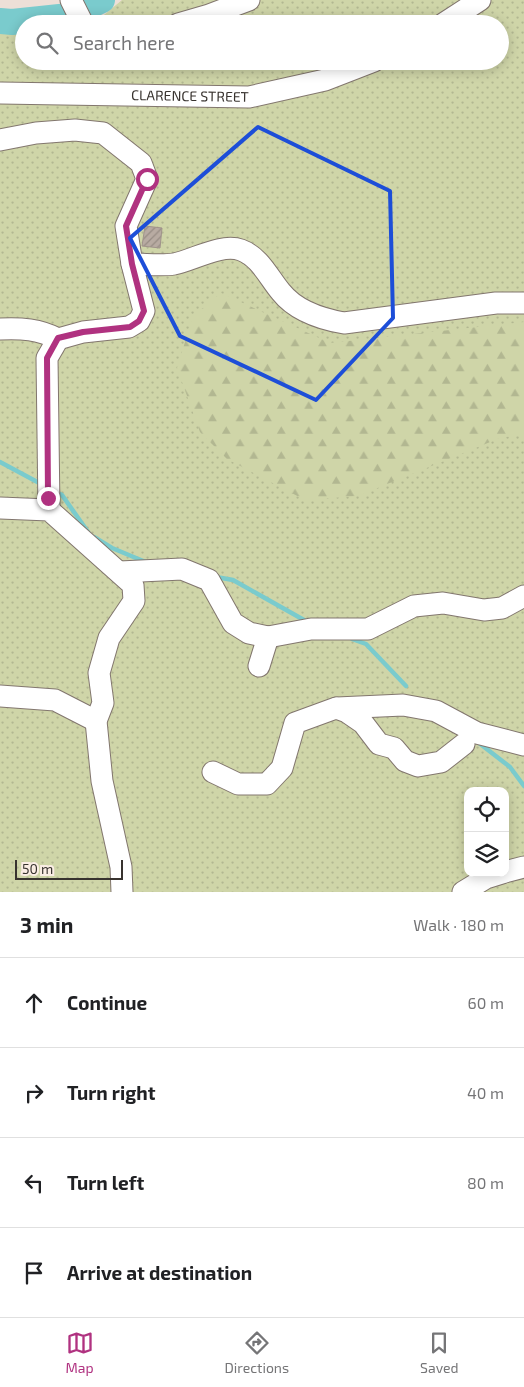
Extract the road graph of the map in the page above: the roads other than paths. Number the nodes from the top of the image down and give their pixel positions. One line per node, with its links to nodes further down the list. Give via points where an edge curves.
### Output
1 (71, 0): 4 (street)
2 (249, 0): 5 (street)
3 (480, 0): 6 (street)
4 (78, 15)
5 (209, 15)
6 (458, 15)
7 (351, 70): 8 (street, CLARENCE STREET, via 326,80 248,97)
8 (0, 93)
9 (0, 140): 10 (street, via 75,130 103,133 141,163 147,179 126,226)
10 (132, 264): 11 (street, via 172,264 219,250 241,250 262,266 282,293 297,306 321,319 344,323 496,303); 13 (street, via 144,311 139,321 130,327)
11 (524, 303)
12 (0, 329): 13 (street, via 42,331)
13 (58, 338): 14 (street, via 47,358)
14 (48, 495): 15 (street); 16 (street)
15 (0, 508)
16 (120, 572): 18 (street, via 182,569 209,580 234,623 249,633); 22 (street, via 133,585 134,601 109,638 99,673 103,703)
17 (524, 596): 18 (street, via 502,608 484,610 444,603 414,606 368,629 311,629)
18 (268, 637): 19 (street)
19 (260, 666)
20 (0, 696): 22 (street, via 55,700)
21 (336, 708): 23 (street, via 363,723 379,744 394,748 405,761 418,766 441,762); 24 (street, via 402,705 436,711 477,733); 25 (street, via 295,723 282,768 267,784 238,784)
22 (96, 721): 29 (street, via 102,780 121,867)
23 (464, 744)
24 (524, 745)
25 (213, 772)
26 (524, 867): 27 (street)
27 (509, 872)
28 (490, 877): 30 (street)
29 (122, 892)
30 (463, 892)

